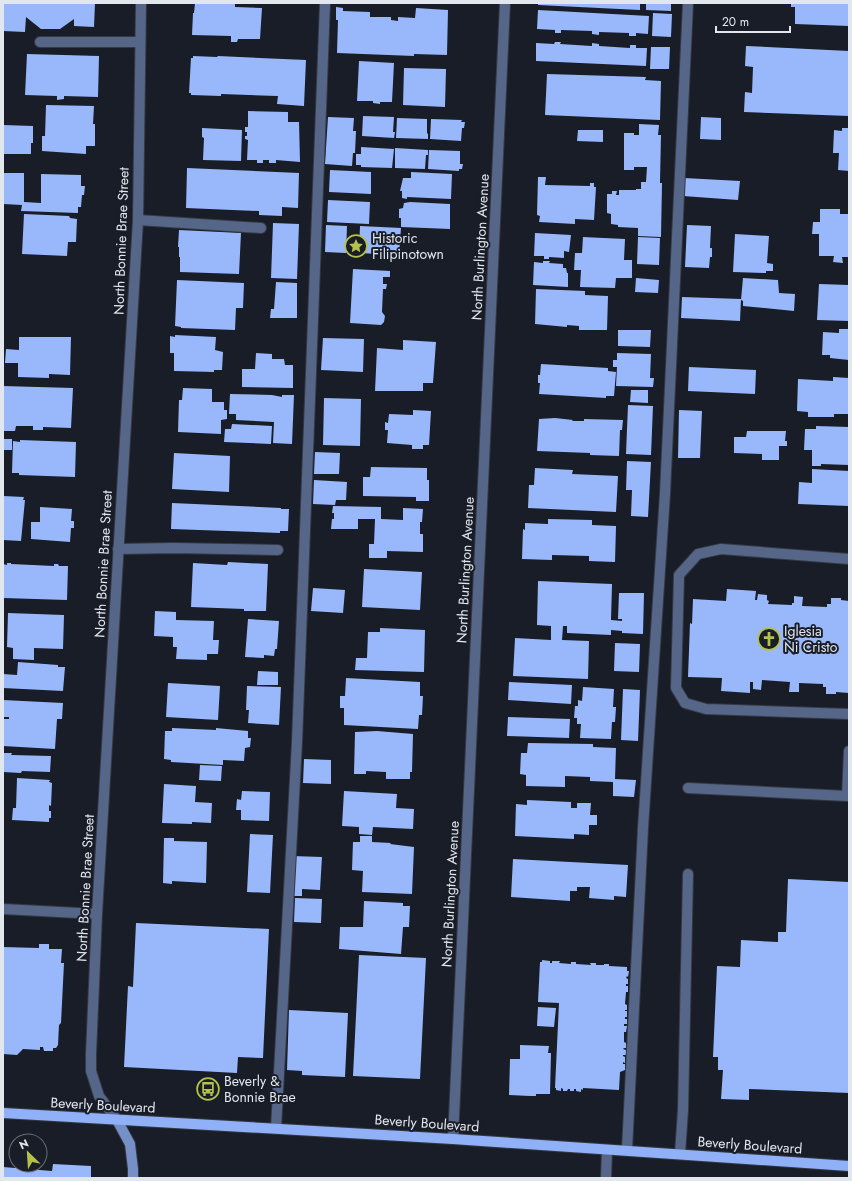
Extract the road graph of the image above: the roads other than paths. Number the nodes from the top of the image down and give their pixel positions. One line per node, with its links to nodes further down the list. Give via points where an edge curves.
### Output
1 (141, 3): 6 (street, North Bonnie Brae Street)
2 (325, 3): 20 (street, via 297,742)
3 (505, 3): 21 (street, North Burlington Avenue)
4 (688, 3): 23 (street, via 665,494 643,828)
5 (40, 42): 6 (street)
6 (140, 42): 7 (street, North Bonnie Brae Street)
7 (138, 220): 8 (street); 9 (street, North Bonnie Brae Street)
8 (261, 228)
9 (118, 548): 10 (street); 17 (street, North Bonnie Brae Street)
10 (278, 550)
11 (849, 559): 12 (street, via 721,549 698,554 679,575 676,688 685,703 706,709)
12 (849, 714)
13 (849, 751): 14 (street, via 847,796)
14 (688, 788)
15 (688, 874): 24 (street)
16 (3, 910): 17 (street)
17 (97, 914): 19 (street, North Bonnie Brae Street, via 91,1070 99,1096)
18 (3, 1113): 19 (main road, Beverly Boulevard)
19 (117, 1120): 20 (main road, Beverly Boulevard); 26 (street, via 130,1144)
20 (276, 1128): 21 (main road, Beverly Boulevard)
21 (453, 1139): 22 (main road, Beverly Boulevard)
22 (607, 1150): 23 (main road, Beverly Boulevard); 27 (street)
23 (627, 1150): 24 (main road, Beverly Boulevard)
24 (680, 1154): 25 (main road, Beverly Boulevard)
25 (849, 1166)
26 (133, 1178)
27 (606, 1178)

